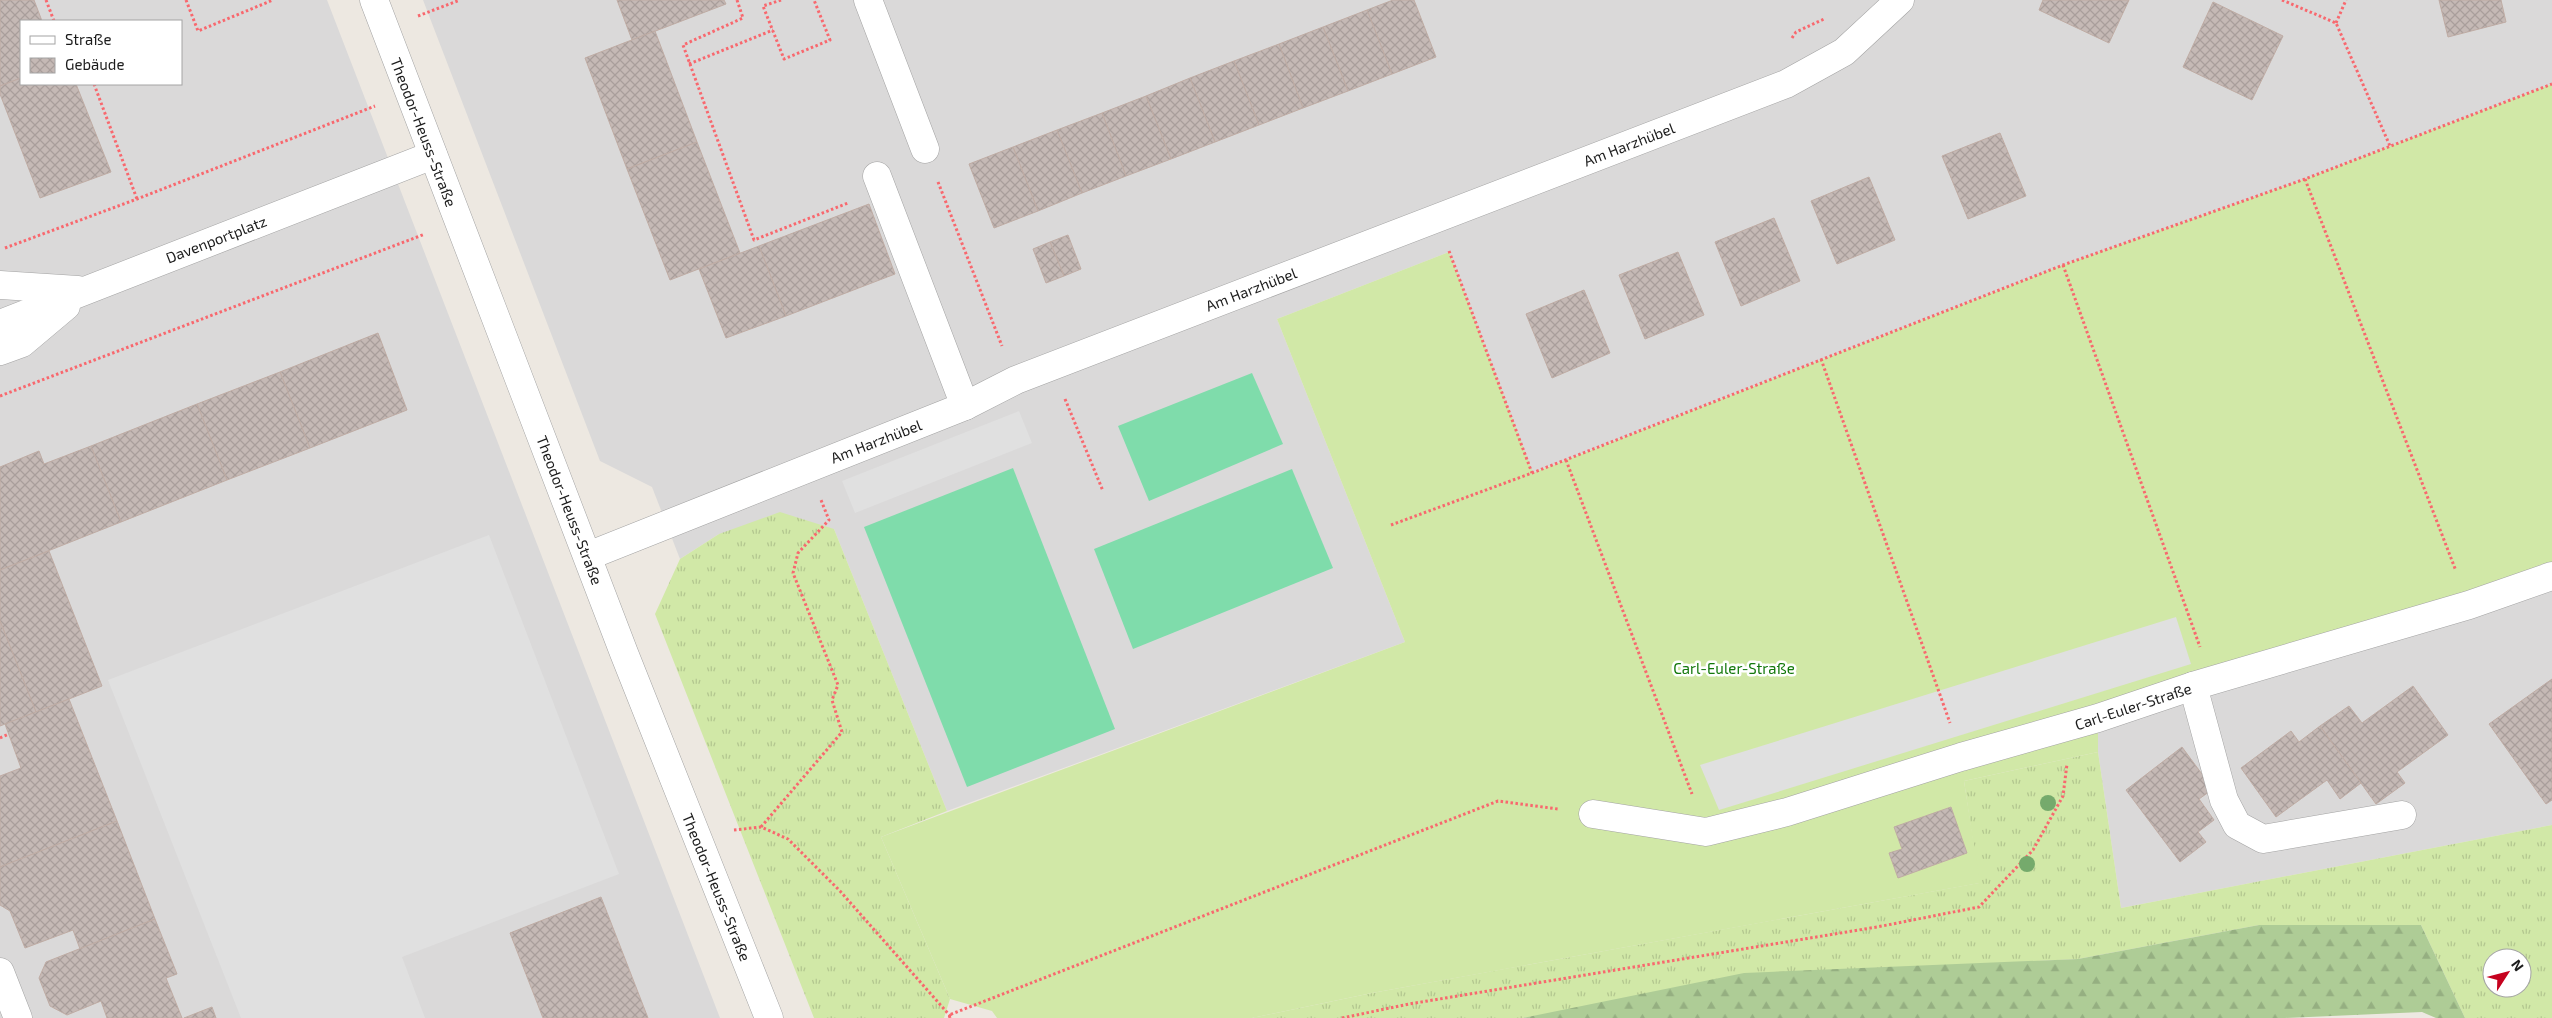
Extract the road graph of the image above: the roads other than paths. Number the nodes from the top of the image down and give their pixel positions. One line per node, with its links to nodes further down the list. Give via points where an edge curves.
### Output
1 (374, 0): 5 (street, Theodor-Heuss-Straße)
2 (868, 0): 4 (street)
3 (1900, 0): 11 (street, Am Harzhübel, via 1844,52 1786,84 1051,366)
4 (925, 149)
5 (433, 155): 8 (street, Davenportplatz); 12 (street, Theodor-Heuss-Straße)
6 (877, 176): 11 (street)
7 (0, 284): 8 (street)
8 (85, 290): 9 (street, Davenportplatz); 10 (street, via 22,343)
9 (0, 324)
10 (0, 351)
11 (965, 406): 12 (street, Am Harzhübel)
12 (588, 556): 19 (street, Theodor-Heuss-Straße)
13 (2552, 576): 14 (street, Carl-Euler-Straße, via 2469,605)
14 (2203, 684): 15 (street, Carl-Euler-Straße, via 1786,812 1706,832); 16 (street, via 2224,800 2237,825 2263,839)
15 (1593, 814)
16 (2402, 815)
17 (0, 972): 18 (street)
18 (18, 1018)
19 (769, 1018)

